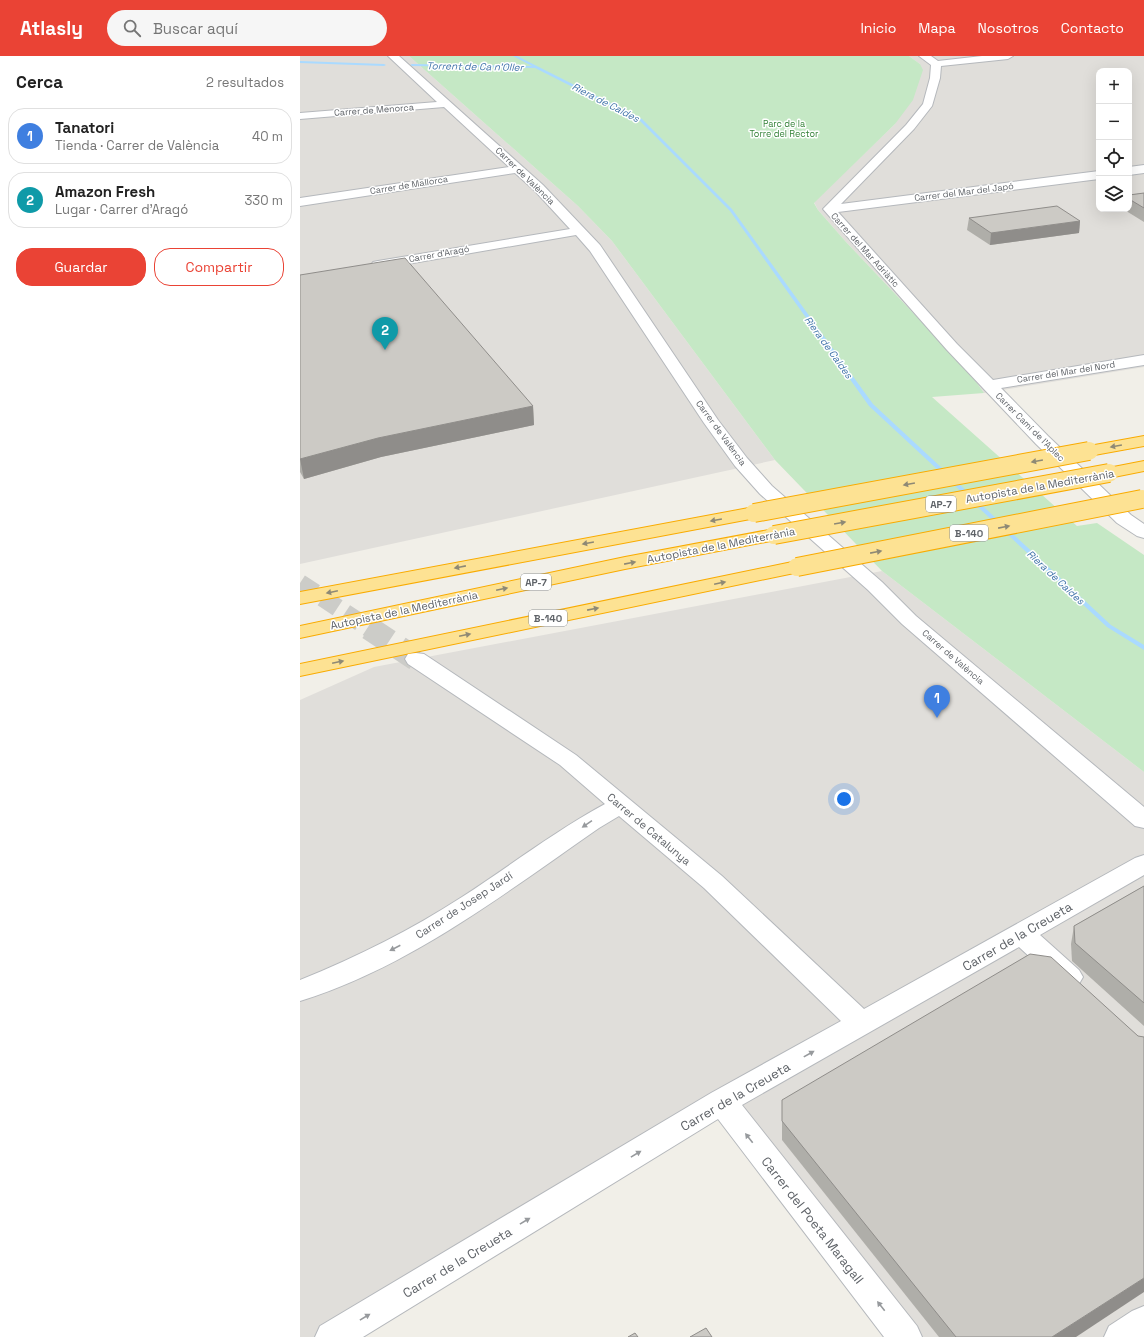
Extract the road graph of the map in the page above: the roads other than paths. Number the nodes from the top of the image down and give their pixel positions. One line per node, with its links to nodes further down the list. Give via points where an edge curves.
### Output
1 (393, 56): 5 (street, Carrer de València)
2 (924, 56): 4 (street)
3 (1008, 56): 4 (street)
4 (936, 64): 12 (street, Carrer del Mar Adriàtic, via 928,104 910,127)
5 (447, 104): 6 (street, Carrer de Menorca); 7 (street, Carrer de València)
6 (300, 116)
7 (518, 169): 11 (street, Carrer de Mallorca); 13 (street, Carrer de València)
8 (1144, 169): 9 (street)
9 (1132, 171)
10 (1096, 175): 12 (street, Carrer del Mar del Japó)
11 (300, 202)
12 (829, 209): 16 (street, Carrer del Mar Adriàtic)
13 (579, 231): 14 (street, Carrer d'Aragó); 26 (street, Carrer de València, via 595,248 727,444 766,490 875,586 909,620)
14 (362, 268)
15 (1144, 360): 16 (street, Carrer del Mar del Nord)
16 (989, 385): 20 (street, Carrer Camí de l'Aplec, via 1124,519)
17 (1144, 441): 21 (highway, AP-7, one-way to 21, bridge)
18 (1144, 466): 22 (highway, Autopista de la Mediterrània / AP-7, one-way to 18, bridge, via 609,567)
19 (1143, 499): 24 (highway, B-140, one-way to 19, bridge, via 797,567)
20 (1144, 532)
21 (300, 598)
22 (300, 632)
23 (416, 659): 25 (street, Carrer de Catalunya, via 568,760)
24 (300, 670)
25 (621, 805): 29 (street, Carrer de Josep Jardí, one-way to 29, via 590,822 470,904 409,941 352,970); 31 (street, Carrer de Catalunya, via 713,882)
26 (1144, 820)
27 (1144, 864): 28 (street, Carrer de la Creueta)
28 (1021, 933): 30 (street); 31 (street, Carrer de la Creueta)
29 (300, 991)
30 (1085, 992)
31 (862, 1024): 32 (street, Carrer de la Creueta, one-way to 31)
32 (722, 1102): 34 (street, Carrer de la Creueta, one-way to 32); 35 (street, Carrer del Poeta Maragall, one-way to 32)
33 (1144, 1322): 36 (street)
34 (339, 1335)
35 (905, 1337)
36 (1122, 1337)

